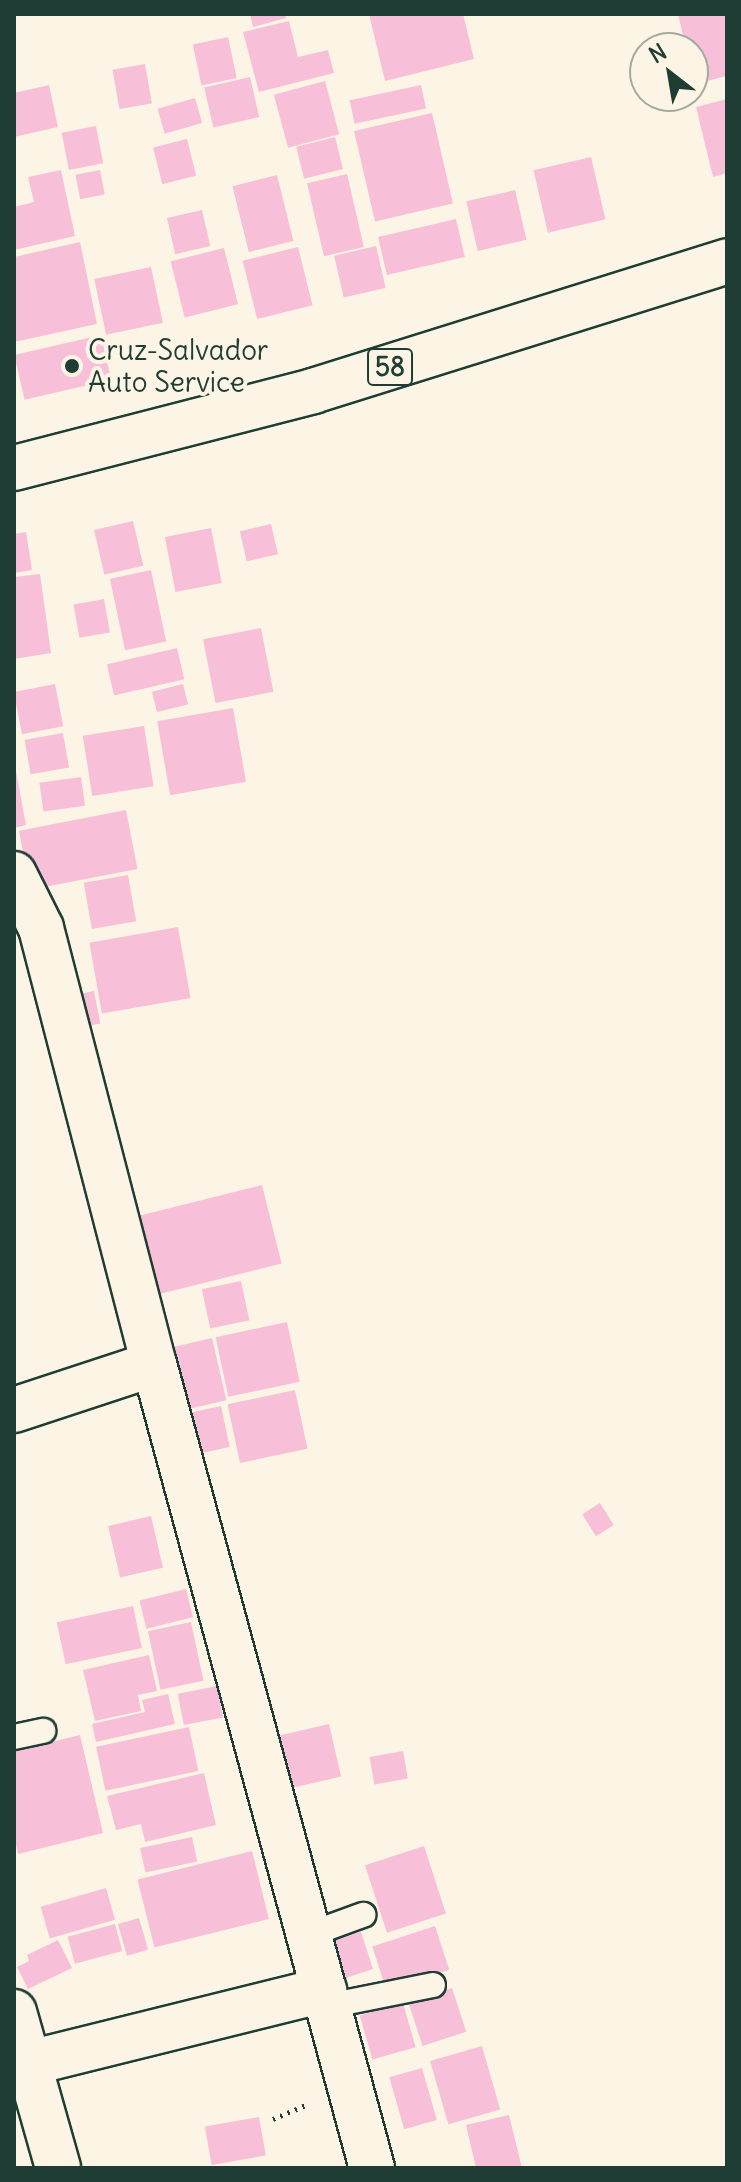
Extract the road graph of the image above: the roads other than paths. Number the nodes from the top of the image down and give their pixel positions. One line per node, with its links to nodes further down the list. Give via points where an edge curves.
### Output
1 (727, 261): 2 (main road, 58, via 313,391)
2 (14, 468)
3 (14, 874): 4 (main road, via 41,928)
4 (154, 1364): 5 (main road); 9 (main road)
5 (14, 1410)
6 (43, 1731): 7 (lane)
7 (14, 1737)
8 (363, 1915): 9 (lane)
9 (308, 1935): 11 (main road)
10 (433, 1985): 11 (lane)
11 (326, 1998): 13 (main road); 15 (main road)
12 (14, 2012): 13 (main road)
13 (29, 2063): 14 (main road)
14 (58, 2168)
15 (372, 2168)

